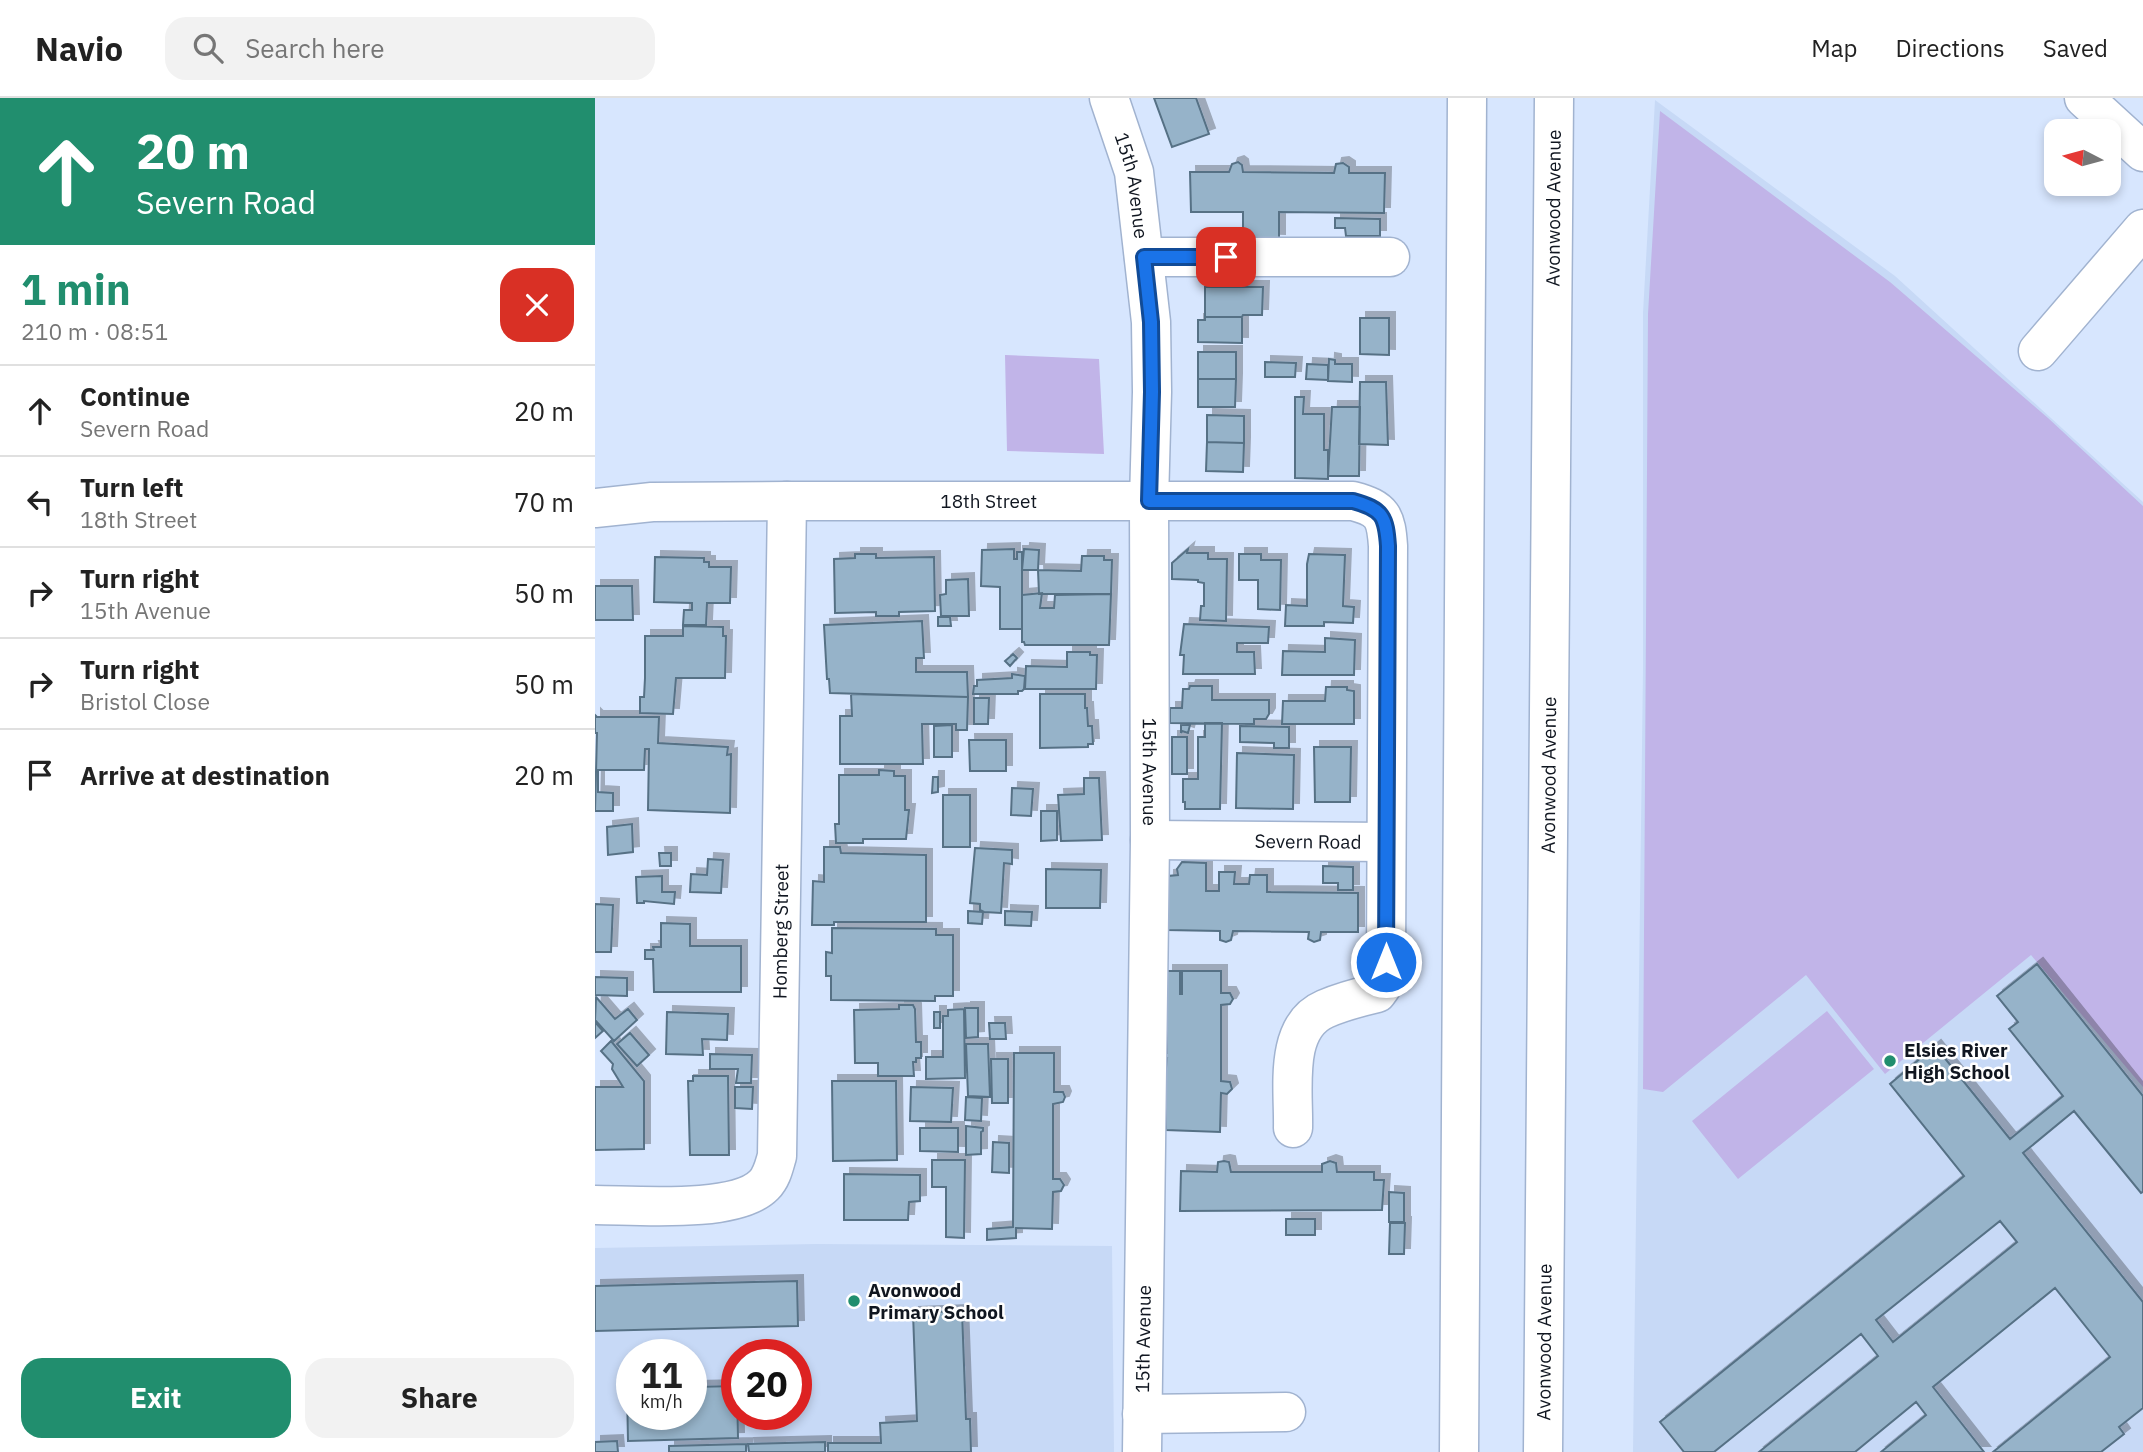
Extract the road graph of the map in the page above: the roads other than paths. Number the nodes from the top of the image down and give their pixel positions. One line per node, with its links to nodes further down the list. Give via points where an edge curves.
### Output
1 (1109, 98): 7 (street, 15th Avenue, via 1134,172)
2 (1467, 98): 21 (street)
3 (1554, 98): 22 (street, Avonwood Avenue)
4 (2084, 98): 5 (street)
5 (2143, 152)
6 (2143, 229): 9 (street)
7 (1144, 257): 8 (street); 11 (street, 15th Avenue, via 1151,322)
8 (1390, 257)
9 (2038, 351)
10 (787, 501): 11 (street, 18th Street); 12 (street, 18th Street, via 652,502); 17 (street, Homberg Street, via 777,1156 762,1187 715,1205)
11 (1149, 501): 13 (street, 18th Street, via 1353,501); 14 (street, 15th Avenue)
12 (595, 508)
13 (1380, 513): 15 (street, Severn Road, via 1388,546)
14 (1150, 840): 15 (street, Severn Road); 19 (street, 15th Avenue)
15 (1386, 842): 16 (street, via 1382,986 1377,992 1322,1010 1301,1028 1295,1044)
16 (1293, 1128)
17 (595, 1205)
18 (1286, 1412): 19 (street)
19 (1142, 1414): 20 (street, 15th Avenue)
20 (1142, 1452)
21 (1459, 1452)
22 (1543, 1452)

